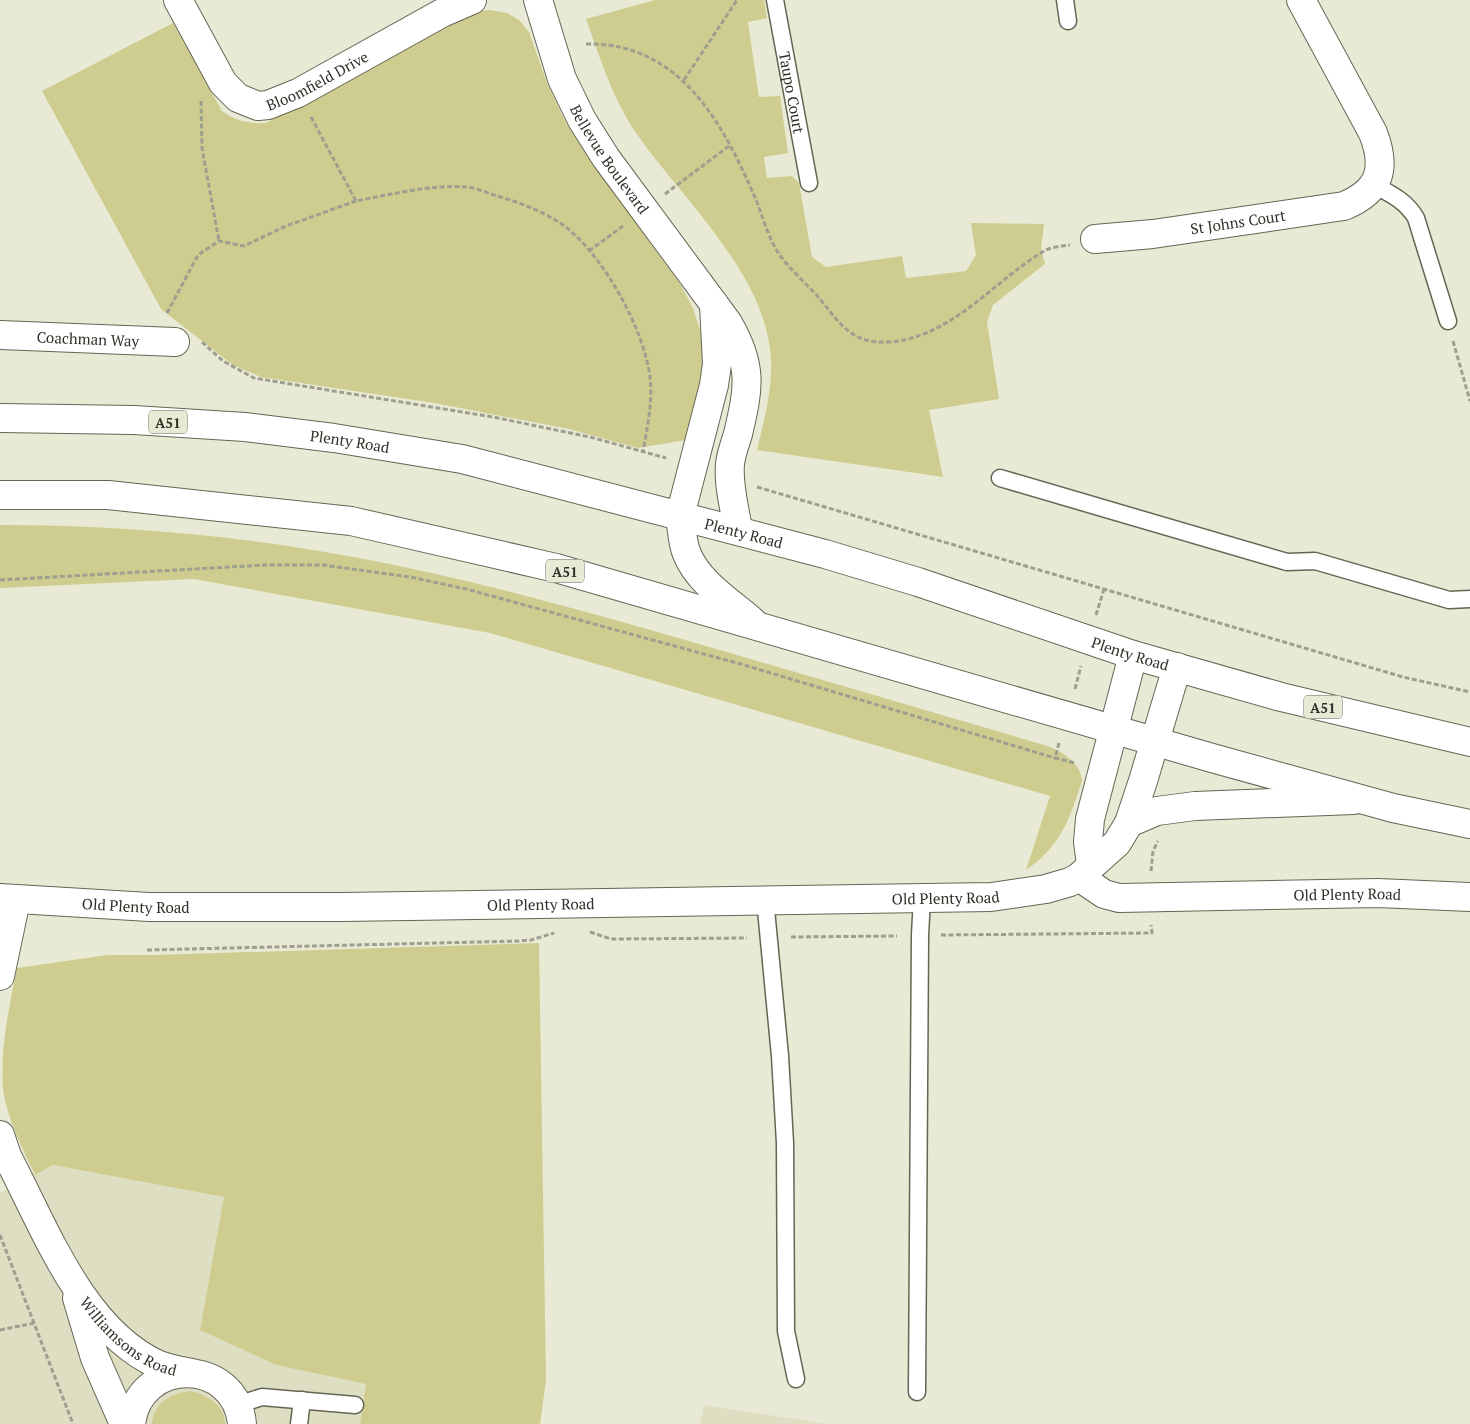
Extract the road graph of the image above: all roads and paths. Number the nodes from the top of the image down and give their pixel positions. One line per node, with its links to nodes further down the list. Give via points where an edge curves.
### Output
1 (178, 0): 11 (main road, Bloomfield Drive, via 230,92 248,104 258,106)
2 (472, 0): 11 (main road, Bloomfield Drive)
3 (538, 0): 18 (main road, Bellevue Boulevard, via 562,79 582,120 606,158)
4 (737, 0): 10 (path)
5 (775, 0): 13 (lane, Taupo Court)
6 (1064, 0): 8 (lane)
7 (1301, 0): 14 (main road, via 1373,133 1380,151 1381,167)
8 (1068, 21)
9 (586, 44): 10 (path, via 604,43 643,54)
10 (684, 80): 16 (path, via 708,107 744,174 778,251 843,328 857,338 891,342 932,329 957,317 1046,250)
11 (298, 92): 15 (path)
12 (201, 96): 17 (path, via 202,148)
13 (809, 183)
14 (1374, 185): 16 (main road, St Johns Court, via 1362,198 1344,206 1153,234); 19 (lane, via 1410,207 1416,218)
15 (356, 201): 17 (path, via 286,226 244,246); 21 (path, via 413,190 465,186 540,212 577,236 632,317 645,350 650,378 650,407 643,452 590,437 493,418 254,378)
16 (1095, 239)
17 (219, 241): 22 (path, via 198,256 184,278 171,312)
18 (713, 302): 26 (main road, Bellevue Boulevard, via 739,341 748,378 730,464); 28 (main road, via 717,364 714,385)
19 (1448, 321): 23 (path)
20 (0, 335): 22 (main road, Coachman Way)
21 (185, 339): 22 (main road, Coachman Way)
22 (141, 342)
23 (1470, 401)
24 (0, 418): 28 (main road, Plenty Road / A51, via 144,420 245,427 334,438 462,459)
25 (1000, 478): 31 (lane, via 1287,562 1315,561 1449,600)
26 (731, 479): 29 (main road, Bellevue Boulevard); 35 (path, via 1403,677)
27 (0, 495): 32 (main road, A51, via 108,495 350,521 556,568)
28 (680, 516): 29 (main road, Plenty Road / A51); 32 (main road, via 685,550 695,569)
29 (738, 530): 33 (main road, Plenty Road / A51, via 918,582)
30 (0, 580): 39 (path, via 265,565 324,565 410,578 466,589 744,665)
31 (1470, 599)
32 (756, 625): 36 (main road, A51)
33 (1133, 655): 34 (main road, Plenty Road / A51); 36 (main road)
34 (1177, 667): 37 (main road, Old Plenty Road); 38 (main road, Plenty Road / A51, via 1281,697)
35 (1470, 692)
36 (1115, 730): 37 (main road, A51); 43 (main road, via 1088,827)
37 (1155, 742): 40 (main road, A51); 41 (main road, Old Plenty Road)
38 (1470, 742)
39 (1055, 758)
40 (1364, 799): 41 (main road, via 1195,806 1157,811); 42 (main road, A51)
41 (1129, 823): 43 (main road, Old Plenty Road, via 1117,843)
42 (1470, 824)
43 (1085, 871): 44 (main road, Old Plenty Road, via 1104,894 1119,898 1378,893); 45 (main road, Old Plenty Road, via 1055,887 1010,896)
44 (1470, 897)
45 (922, 898): 47 (main road, Old Plenty Road); 51 (lane)
46 (8, 899): 47 (main road, Old Plenty Road, via 149,907 265,907); 54 (main road)
47 (765, 899): 52 (lane)
48 (580, 930): 52 (path, via 610,939)
49 (559, 932): 53 (path, via 531,940)
50 (1152, 933): 51 (path)
51 (920, 936): 52 (path); 62 (lane)
52 (768, 938): 61 (lane, via 780,1056 784,1143 786,1331)
53 (147, 950)
54 (0, 976)
55 (0, 1135): 57 (main road, Williamsons Road, via 7,1156)
56 (0, 1235): 58 (path)
57 (74, 1284): 60 (main road, Williamsons Road, via 100,1318 136,1351 167,1368); 67 (main road, Williamsons Road, via 95,1358)
58 (34, 1323): 59 (path); 66 (path)
59 (0, 1330)
60 (192, 1373): 65 (main road, Williamsons Road, via 221,1385); 68 (main road, Williamsons Road, via 171,1375 152,1384 135,1406)
61 (796, 1379)
62 (917, 1392)
63 (302, 1400): 64 (lane); 65 (lane, via 262,1397); 69 (lane)
64 (355, 1405)
65 (239, 1415)
66 (73, 1424)
67 (124, 1424)
68 (131, 1424)
69 (299, 1424)

